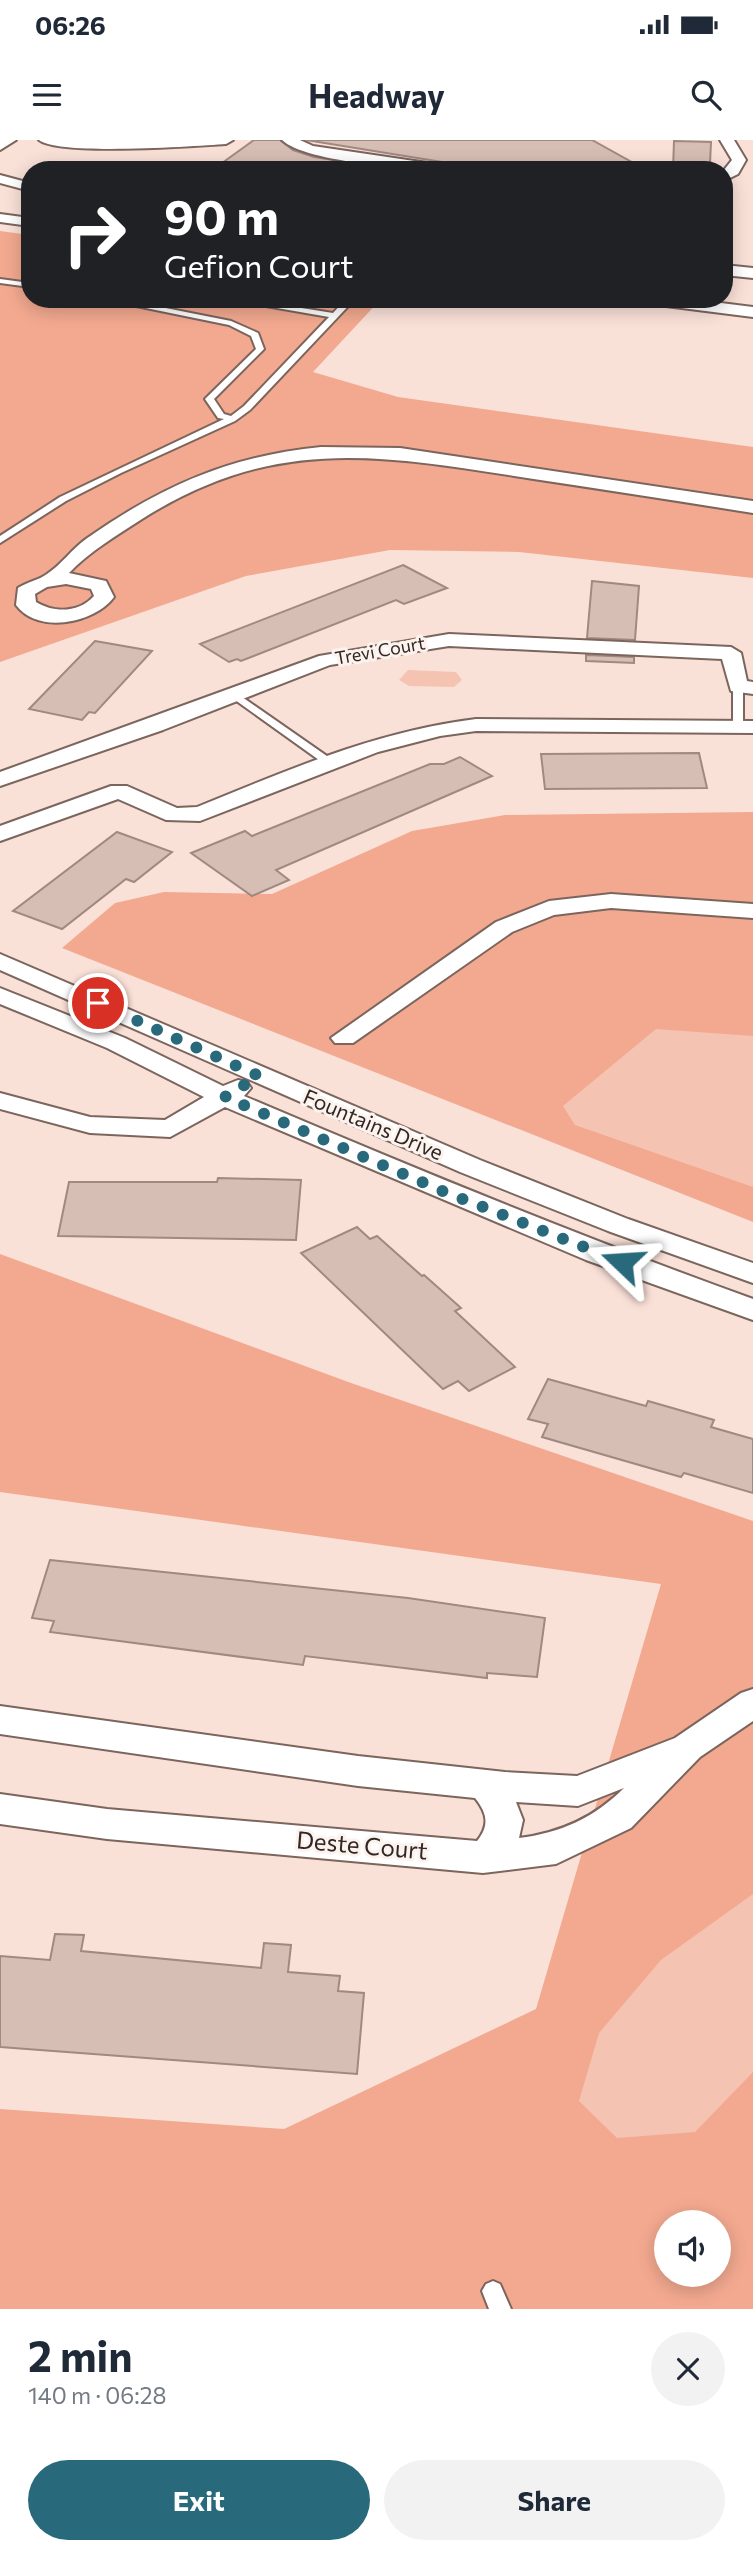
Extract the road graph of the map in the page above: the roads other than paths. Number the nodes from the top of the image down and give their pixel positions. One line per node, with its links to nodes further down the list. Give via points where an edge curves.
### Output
1 (9, 140): 6 (street)
2 (46, 140): 3 (street, via 162,145)
3 (226, 140)
4 (289, 140): 7 (street, via 310,150)
5 (727, 140): 8 (street, via 739,156)
6 (0, 146)
7 (386, 161)
8 (733, 167)
9 (753, 173): 10 (street)
10 (733, 174)
11 (0, 178): 12 (street)
12 (21, 184)
13 (0, 218): 14 (street)
14 (21, 221)
15 (733, 271): 16 (street)
16 (753, 272)
17 (0, 281): 18 (lane)
18 (21, 284)
19 (153, 308): 25 (lane, via 231,323 255,335 260,349 209,399 221,415)
20 (285, 308): 24 (lane)
21 (343, 308): 24 (lane)
22 (721, 308): 23 (street)
23 (753, 312)
24 (335, 316): 25 (lane)
25 (232, 419): 27 (lane, via 96,482)
26 (753, 507): 28 (street, via 400,453 349,450 277,456 216,471 165,494 69,559)
27 (0, 540)
28 (53, 579)
29 (745, 688): 30 (street, Trevi Court, via 731,653 449,640 326,660); 31 (lane)
30 (235, 695): 32 (lane); 33 (street, Trevi Court)
31 (746, 727): 32 (street, via 439,727)
32 (330, 763): 34 (street, via 200,814 174,815 119,791)
33 (0, 779)
34 (0, 834)
35 (753, 911): 38 (street, via 611,901 549,908 504,928)
36 (0, 961): 39 (street, Fountains Drive, via 144,1021)
37 (0, 995): 40 (street, Fountains Drive, via 116,1043)
38 (344, 1038)
39 (259, 1076): 40 (street); 42 (street, Fountains Drive, via 507,1181)
40 (225, 1097): 41 (street, via 170,1129 90,1125); 43 (street, Fountains Drive, via 596,1253)
41 (0, 1101)
42 (753, 1273)
43 (753, 1310)
44 (753, 1703): 46 (street, Deste Court)
45 (0, 1720): 47 (street, Deste Court)
46 (688, 1747): 47 (street, Deste Court, via 578,1791); 49 (street, Deste Court, via 618,1817 556,1849)
47 (484, 1784): 49 (street, via 502,1804 505,1823 503,1839)
48 (0, 1809): 49 (street, Deste Court, via 107,1824)
49 (487, 1856)

